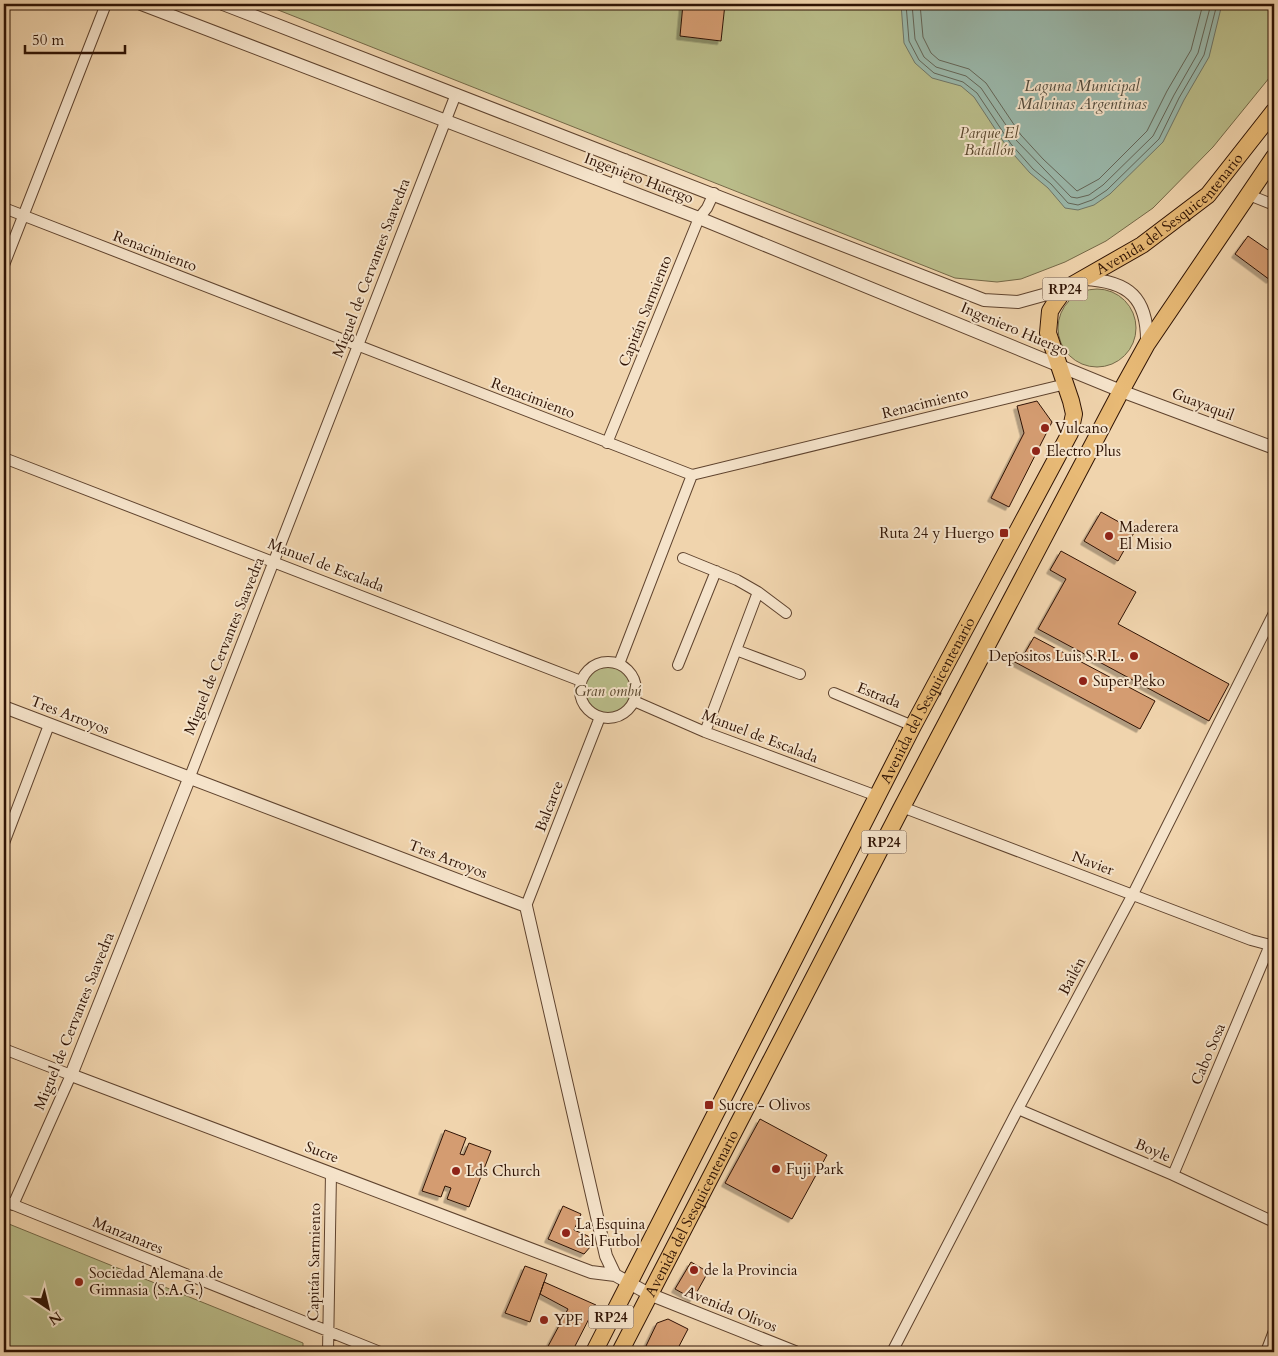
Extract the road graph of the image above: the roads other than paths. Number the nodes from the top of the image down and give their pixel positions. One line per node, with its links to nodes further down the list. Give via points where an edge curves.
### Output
1 (106, 4): 14 (street)
2 (141, 4): 6 (street, Ingeniero Huergo)
3 (223, 4): 4 (street, Ingeniero Huergo)
4 (456, 94): 6 (street, Miguel de Cervantes Saavedra); 8 (street, Ingeniero Huergo)
5 (1274, 111): 17 (main road, Avenida del Sesquicentenario / RP24, via 1208,195 1142,245)
6 (445, 121): 9 (street, Ingeniero Huergo); 20 (street, Miguel de Cervantes Saavedra)
7 (1274, 157): 11 (main road, Avenida del Sesquicentenario / RP24)
8 (625, 160): 9 (street); 10 (street, Ingeniero Huergo)
9 (615, 186): 15 (street, Ingeniero Huergo)
10 (714, 193): 15 (street, Capitán Sarmiento); 18 (street, Ingeniero Huergo, via 984,300 1018,302)
11 (1249, 195): 12 (street); 19 (main road, Avenida del Sesquicentenario / RP24)
12 (1274, 205)
13 (4, 208): 14 (street, Renacimiento)
14 (23, 216): 16 (street); 20 (street, Renacimiento)
15 (699, 218): 21 (street, Ingeniero Huergo); 24 (street, Capitán Sarmiento)
16 (4, 265)
17 (1084, 279): 18 (main road, Avenida del Sesquicentenario / RP24); 19 (street, RP24, via 1112,282 1128,291 1143,310)
18 (1065, 289): 21 (main road, Avenida del Sesquicentenario / RP24, via 1050,311 1048,323 1048,333)
19 (1147, 344): 23 (main road, Avenida del Sesquicentenario / RP24)
20 (359, 346): 24 (street, Renacimiento); 29 (street, Miguel de Cervantes Saavedra)
21 (1060, 366): 22 (main road, Avenida del Sesquicentenario / RP24); 23 (street, Ingeniero Huergo)
22 (1066, 384): 27 (street, Renacimiento); 44 (main road, Avenida del Sesquicentenario / RP24, via 1074,414 1070,432)
23 (1121, 391): 25 (street, Guayaquil); 48 (main road, Avenida del Sesquicentenario / RP24)
24 (607, 443): 27 (street, Renacimiento)
25 (1274, 448)
26 (4, 458): 29 (street, Manuel de Escalada)
27 (692, 475): 35 (street)
28 (683, 558): 30 (street)
29 (275, 561): 38 (street, Manuel de Escalada); 46 (street, Miguel de Cervantes Saavedra)
30 (716, 571): 31 (street); 36 (street)
31 (758, 592): 32 (street); 34 (street)
32 (786, 613)
33 (1274, 613): 50 (street, Bailén)
34 (736, 650): 37 (street); 45 (street)
35 (619, 664): 38 (street, via 596,664); 40 (street, via 626,668 636,683)
36 (678, 665)
37 (800, 674)
38 (581, 681): 42 (street, via 581,699 585,707)
39 (834, 693): 44 (street, Estrada)
40 (634, 701): 42 (street, via 624,713); 45 (street, Manuel de Escalada)
41 (4, 707): 43 (street, Tres Arroyos)
42 (600, 717): 51 (street, Balcarce)
43 (49, 725): 46 (street, Tres Arroyos); 49 (street)
44 (913, 726): 47 (main road, Avenida del Sesquicentenario / RP24)
45 (704, 732): 47 (street, Manuel de Escalada)
46 (189, 779): 51 (street, Tres Arroyos); 54 (street, Miguel de Cervantes Saavedra)
47 (877, 796): 60 (main road, Avenida del Sesquicentenario / RP24)
48 (902, 807): 50 (street, Navier); 61 (main road, Avenida del Sesquicentenario / RP24)
49 (4, 843)
50 (1133, 894): 52 (street, Navier); 55 (street, Bailén)
51 (526, 906): 60 (street, via 606,1256)
52 (1272, 946): 57 (street, Cabo Sosa)
53 (4, 1049): 54 (street, Sucre)
54 (71, 1075): 56 (street, Sucre); 58 (street, Miguel de Cervantes Saavedra)
55 (1018, 1109): 57 (street, Boyle); 69 (street, Bailén)
56 (331, 1173): 60 (street, Sucre, via 592,1272); 63 (street, Capitán Sarmiento)
57 (1173, 1175): 59 (street, Boyle)
58 (9, 1203): 63 (street, Manzanares)
59 (1274, 1222)
60 (622, 1278): 61 (street, Avenida Olivos); 66 (main road, Avenida del Sesquicentenario / RP24)
61 (649, 1294): 67 (main road, Avenida del Sesquicentenario / RP24); 68 (street, Avenida Olivos)
62 (1274, 1331): 70 (street)
63 (328, 1332): 64 (street, Capitán Sarmiento); 65 (street, Manzanares)
64 (328, 1352)
65 (380, 1352)
66 (594, 1352)
67 (620, 1352)
68 (795, 1352)
69 (892, 1352)
70 (1266, 1352)

